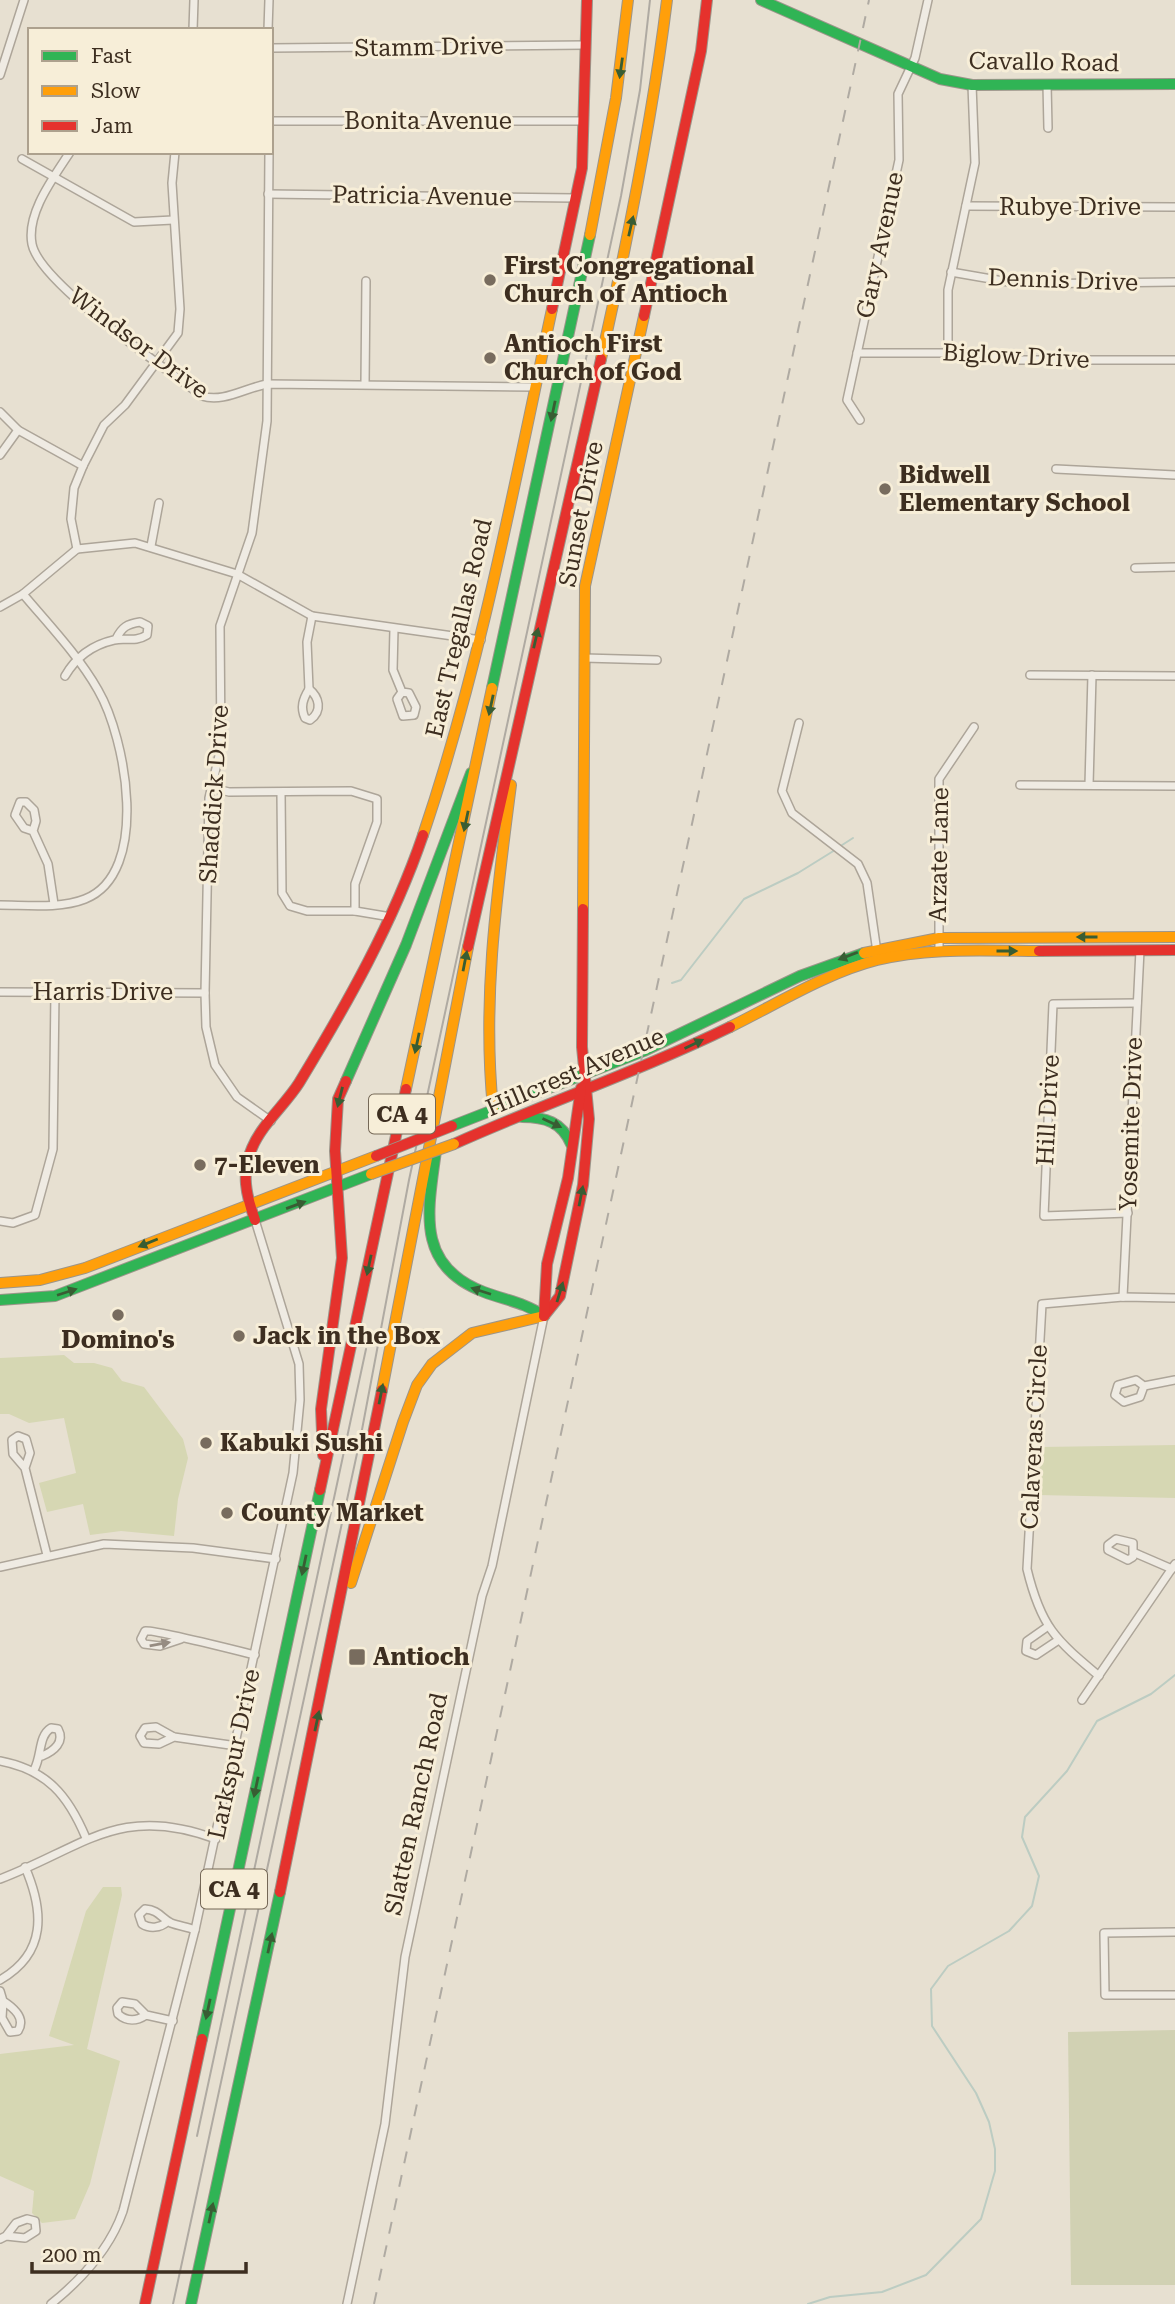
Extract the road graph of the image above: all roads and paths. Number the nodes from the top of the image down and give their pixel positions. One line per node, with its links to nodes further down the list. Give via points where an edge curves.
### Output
1 (24, 0): 15 (street)
2 (194, 0): 10 (street)
3 (268, 0): 11 (street)
4 (587, 0): 12 (main road, East Tregallas Road)
5 (628, 0): 73 (main road, CA 4, one-way to 73, via 601,183)
6 (667, 0): 70 (main road, CA 4, one-way to 6, via 637,199)
7 (707, 0): 62 (main road, Sunset Drive, via 701,51 585,586)
8 (761, 0): 14 (main road, Cavallo Road)
9 (928, 0): 14 (street, Gary Avenue)
10 (193, 28)
11 (268, 28)
12 (586, 45): 13 (street, Stamm Drive); 20 (main road, East Tregallas Road)
13 (273, 48)
14 (909, 67): 18 (main road, Cavallo Road); 35 (street, Gary Avenue, via 898,94 899,160)
15 (0, 75)
16 (1047, 84): 17 (main road, Cavallo Road); 18 (main road, Cavallo Road); 21 (street)
17 (1175, 84)
18 (972, 85): 29 (street, via 975,163)
19 (273, 121): 20 (street, Bonita Avenue)
20 (584, 121): 28 (main road, East Tregallas Road)
21 (1048, 128)
22 (69, 154): 26 (street, Windsor Drive)
23 (174, 154): 31 (street)
24 (269, 154): 27 (street, Shaddick Drive)
25 (22, 159): 26 (street)
26 (54, 177): 31 (street, via 134,222); 38 (street, Windsor Drive, via 32,221 32,246 44,268 87,309)
27 (268, 194): 28 (street, Patricia Avenue); 39 (street, Shaddick Drive)
28 (575, 198): 41 (main road, East Tregallas Road)
29 (966, 206): 30 (street, Rubye Drive); 32 (street)
30 (1175, 207)
31 (173, 220): 38 (street, via 178,333)
32 (951, 272): 34 (street, Dennis Drive, via 1020,284); 36 (street)
33 (366, 281): 40 (street)
34 (1175, 282)
35 (857, 353): 36 (street, Biglow Drive); 43 (street, Gary Avenue, via 847,401)
36 (948, 353): 37 (street, Biglow Drive, via 1015,360)
37 (1175, 360)
38 (159, 363): 39 (street, Windsor Drive, via 214,400); 46 (street, via 104,425)
39 (267, 384): 40 (street, Windsor Drive); 54 (street, Shaddick Drive, via 267,421 251,533)
40 (365, 384): 41 (street, Windsor Drive)
41 (535, 387): 60 (main road, East Tregallas Road)
42 (0, 412): 44 (street)
43 (860, 420)
44 (18, 430): 45 (street); 46 (street)
45 (0, 455)
46 (83, 466): 51 (street, via 71,519)
47 (1056, 469): 48 (street)
48 (1175, 475)
49 (159, 502): 50 (street)
50 (151, 546): 51 (street, via 104,544); 54 (street)
51 (77, 549): 55 (street)
52 (1135, 568): 53 (street)
53 (1175, 568)
54 (237, 574): 57 (street); 77 (street, Shaddick Drive, via 220,626 221,747)
55 (23, 594): 56 (street); 61 (street)
56 (0, 607)
57 (312, 616): 58 (street); 68 (street, via 307,642)
58 (394, 629): 60 (street); 69 (street, via 393,670)
59 (116, 639): 61 (street)
60 (481, 639): 83 (main road, East Tregallas Road, via 432,810)
61 (76, 657): 66 (street); 80 (street, via 99,692 114,727 122,760 126,830 121,861 107,884 86,899)
62 (584, 659): 63 (street); 96 (main road, Sunset Drive)
63 (657, 660)
64 (1030, 675): 65 (street)
65 (1092, 675): 67 (street); 75 (street)
66 (65, 676)
67 (1175, 676)
68 (309, 689)
69 (402, 692)
70 (521, 705): 95 (main road, CA 4, one-way to 70); 98 (main road, via 493,950 486,1062)
71 (799, 723): 86 (street, via 782,791 792,813 858,863 867,883)
72 (974, 727): 85 (street, Arzate Lane, via 939,779)
73 (480, 754): 102 (main road, one-way to 102, via 406,945 338,1099); 116 (main road, CA 4, one-way to 116)
74 (1020, 785): 75 (street)
75 (1088, 785): 76 (street)
76 (1175, 786)
77 (212, 788): 78 (street); 93 (street, Shaddick Drive)
78 (281, 793): 82 (street, via 285,900 297,909); 82 (street, via 351,791 377,799 377,822 355,884)
79 (33, 831): 80 (street, via 48,864)
80 (54, 904): 81 (street)
81 (0, 905)
82 (355, 911): 83 (street)
83 (391, 917): 100 (main road, East Tregallas Road, via 334,1026)
84 (1175, 937): 85 (main road, Hillcrest Avenue, one-way to 85)
85 (939, 938): 86 (main road, Hillcrest Avenue); 89 (street, Arzate Lane)
86 (876, 948): 90 (street); 96 (main road, Hillcrest Avenue, one-way to 96, via 820,967 674,1038)
87 (1140, 950): 88 (main road, Hillcrest Avenue); 89 (main road, Hillcrest Avenue, one-way to 87); 94 (street, Yosemite Drive)
88 (1175, 950)
89 (939, 951): 90 (main road, Hillcrest Avenue)
90 (878, 960): 97 (main road, Hillcrest Avenue, one-way to 90, via 678,1052 832,976)
91 (0, 992): 92 (street, Harris Drive)
92 (55, 992): 93 (street, Harris Drive); 107 (street, via 54,1149 35,1215 13,1223)
93 (205, 993): 100 (street, Shaddick Drive, via 209,1046 221,1077 237,1097)
94 (1137, 1003): 105 (street, Yosemite Drive); 105 (street, Hill Drive, via 1053,1004 1044,1216)
95 (448, 1052): 112 (main road, one-way to 95, via 529,1306 458,1281 434,1252 429,1210); 123 (main road, CA 4, one-way to 95)
96 (585, 1074): 97 (main road, Sunset Drive); 98 (main road, Hillcrest Avenue)
97 (583, 1089): 99 (main road, Hillcrest Avenue); 101 (main road, Slatten Ranch Road, via 576,1105); 112 (main road, Slatten Ranch Road, one-way to 97, via 560,1296 583,1185 589,1119)
98 (493, 1108): 102 (main road, Hillcrest Avenue, bridge)
99 (518, 1117): 101 (main road, one-way to 101, via 535,1116 558,1123); 103 (main road, Hillcrest Avenue, bridge)
100 (271, 1121): 104 (main road, East Tregallas Road, via 247,1160)
101 (572, 1148): 112 (main road, Slatten Ranch Road, via 544,1291)
102 (336, 1170): 103 (main road); 104 (main road, Hillcrest Avenue)
103 (337, 1189): 106 (main road, Hillcrest Avenue, one-way to 103); 116 (main road, via 342,1258 321,1409)
104 (250, 1203): 106 (main road, East Tregallas Road); 108 (main road, Hillcrest Avenue, one-way to 108, via 85,1268 40,1280)
105 (1128, 1213): 109 (street, Yosemite Drive)
106 (255, 1220): 111 (main road, Hillcrest Avenue, one-way to 106, via 55,1296); 119 (street, Larkspur Drive, via 299,1364 295,1459)
107 (0, 1221)
108 (0, 1283)
109 (1123, 1297): 110 (street, Calaveras Circle); 122 (street, Calaveras Circle, via 1042,1304 1027,1569)
110 (1175, 1298)
111 (0, 1300)
112 (544, 1316): 123 (main road, via 472,1333 432,1364 417,1385); 150 (street, Slatten Ranch Road, via 417,1895 401,1984 385,2124)
113 (1175, 1381): 114 (street)
114 (1144, 1386)
115 (25, 1468): 118 (street)
116 (324, 1474): 148 (main road, CA 4, one-way to 148)
117 (1135, 1553): 121 (street)
118 (47, 1555): 119 (street, via 117,1544); 120 (street)
119 (276, 1559): 126 (street, Larkspur Drive)
120 (0, 1567)
121 (1173, 1567): 127 (street)
122 (1047, 1627): 125 (street, Calaveras Circle); 125 (street, via 1027,1641 1026,1651 1036,1655)
123 (336, 1629): 149 (main road, CA 4, one-way to 123)
124 (181, 1639): 124 (street, one-way to 124, via 150,1629 141,1639 154,1647); 126 (street)
125 (1057, 1641): 127 (street, Calaveras Circle)
126 (255, 1655): 130 (street, Larkspur Drive)
127 (1099, 1676): 128 (street)
128 (1082, 1700)
129 (174, 1737): 130 (street)
130 (237, 1746): 135 (street, Larkspur Drive)
131 (42, 1756): 133 (street)
132 (0, 1762): 133 (street)
133 (34, 1770): 134 (street, via 66,1800)
134 (86, 1838): 135 (street, via 148,1825 183,1828); 136 (street)
135 (216, 1839): 139 (street, Larkspur Drive)
136 (25, 1867): 137 (street); 141 (street, via 38,1899 38,1932 24,1959)
137 (0, 1879)
138 (167, 1922): 139 (street)
139 (195, 1930): 146 (street, Larkspur Drive)
140 (1175, 1932): 143 (street, via 1104,1933 1105,1995)
141 (0, 1980)
142 (0, 1991): 144 (street)
143 (1175, 1995)
144 (3, 2001)
145 (146, 2015): 146 (street)
146 (173, 2021): 147 (street, Larkspur Drive, via 115,2232 79,2280)
147 (51, 2304)
148 (145, 2304)
149 (191, 2304)
150 (346, 2304)

